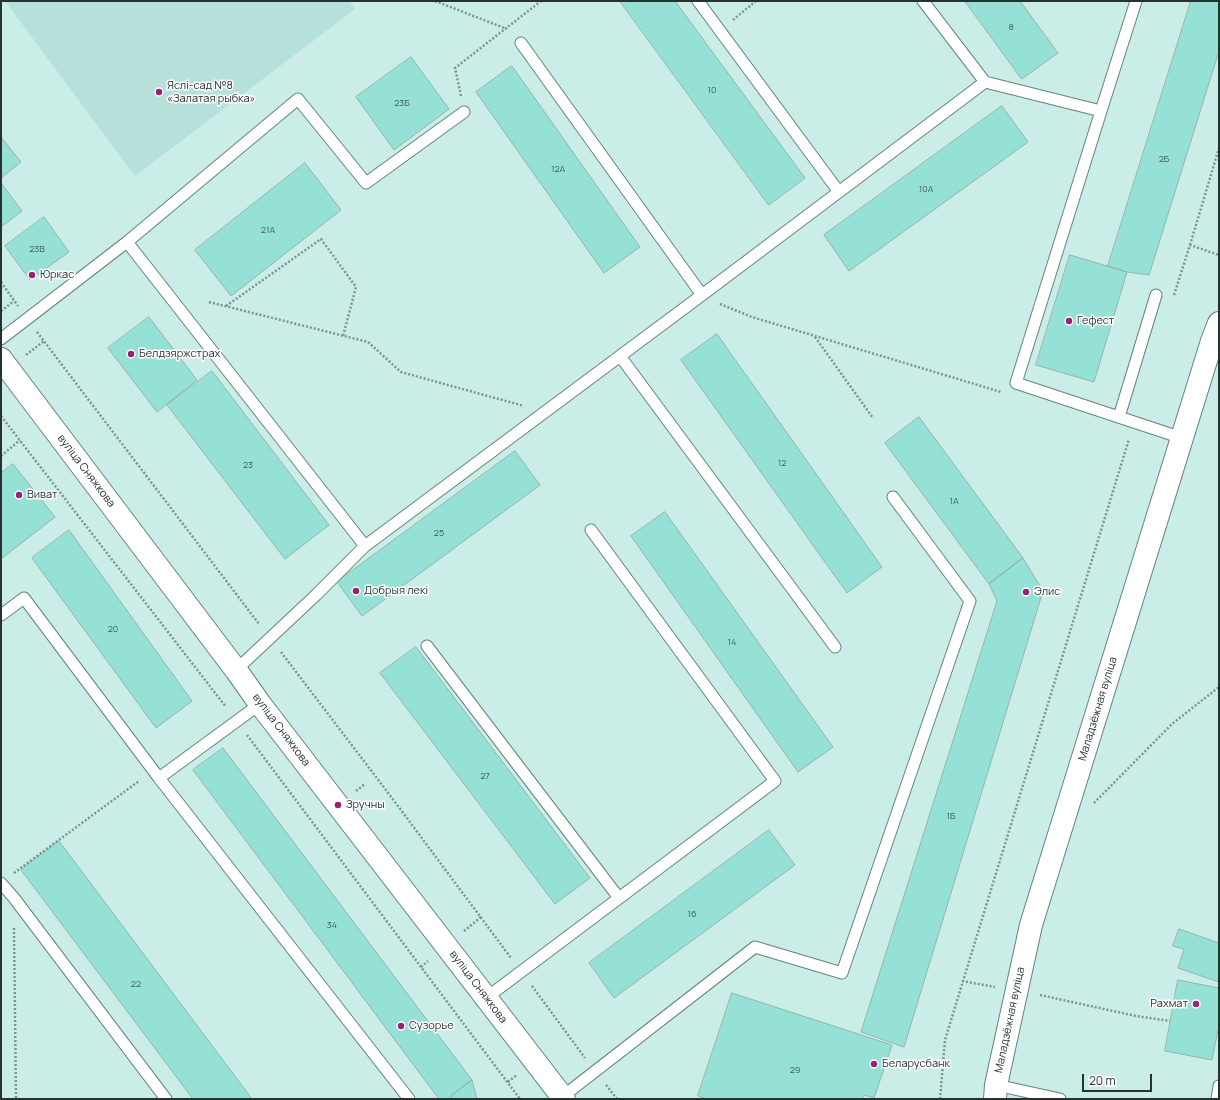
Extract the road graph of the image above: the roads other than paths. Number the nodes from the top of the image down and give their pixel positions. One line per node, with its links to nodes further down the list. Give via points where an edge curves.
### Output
1 (698, 1): 8 (lane)
2 (923, 1): 5 (lane)
3 (1137, 1): 6 (lane)
4 (521, 43): 10 (lane)
5 (985, 82): 6 (lane); 8 (lane)
6 (1101, 111): 16 (lane, via 1016,383)
7 (464, 112): 9 (lane, via 366,183 298,99)
8 (839, 192): 10 (lane)
9 (127, 242): 13 (lane); 20 (lane)
10 (702, 295): 14 (lane)
11 (1156, 295): 16 (lane)
12 (1217, 335): 17 (street, Маладзёжная вуліца)
13 (1, 339)
14 (620, 356): 20 (lane); 23 (lane)
15 (1, 359): 24 (street, вуліца Сняжкова)
16 (1119, 417): 17 (lane)
17 (1182, 438): 31 (street, Маладзёжная вуліца, via 1031,925)
18 (893, 497): 32 (lane, via 970,601 842,973 755,947)
19 (591, 530): 28 (lane, via 775,781)
20 (365, 546): 24 (lane)
21 (1, 615): 26 (lane, via 24,598)
22 (427, 646): 28 (lane)
23 (835, 647)
24 (236, 670): 25 (street, вуліца Сняжкова)
25 (260, 704): 26 (lane, via 237,722); 29 (street, вуліца Сняжкова)
26 (156, 774): 34 (lane)
27 (1, 883): 33 (lane)
28 (619, 898): 29 (lane)
29 (486, 998): 32 (street, вуліца Сняжкова)
30 (1219, 1086): 36 (lane)
31 (995, 1092): 35 (lane)
32 (563, 1098)
33 (166, 1099)
34 (408, 1099)
35 (1060, 1099)
36 (1216, 1099)

